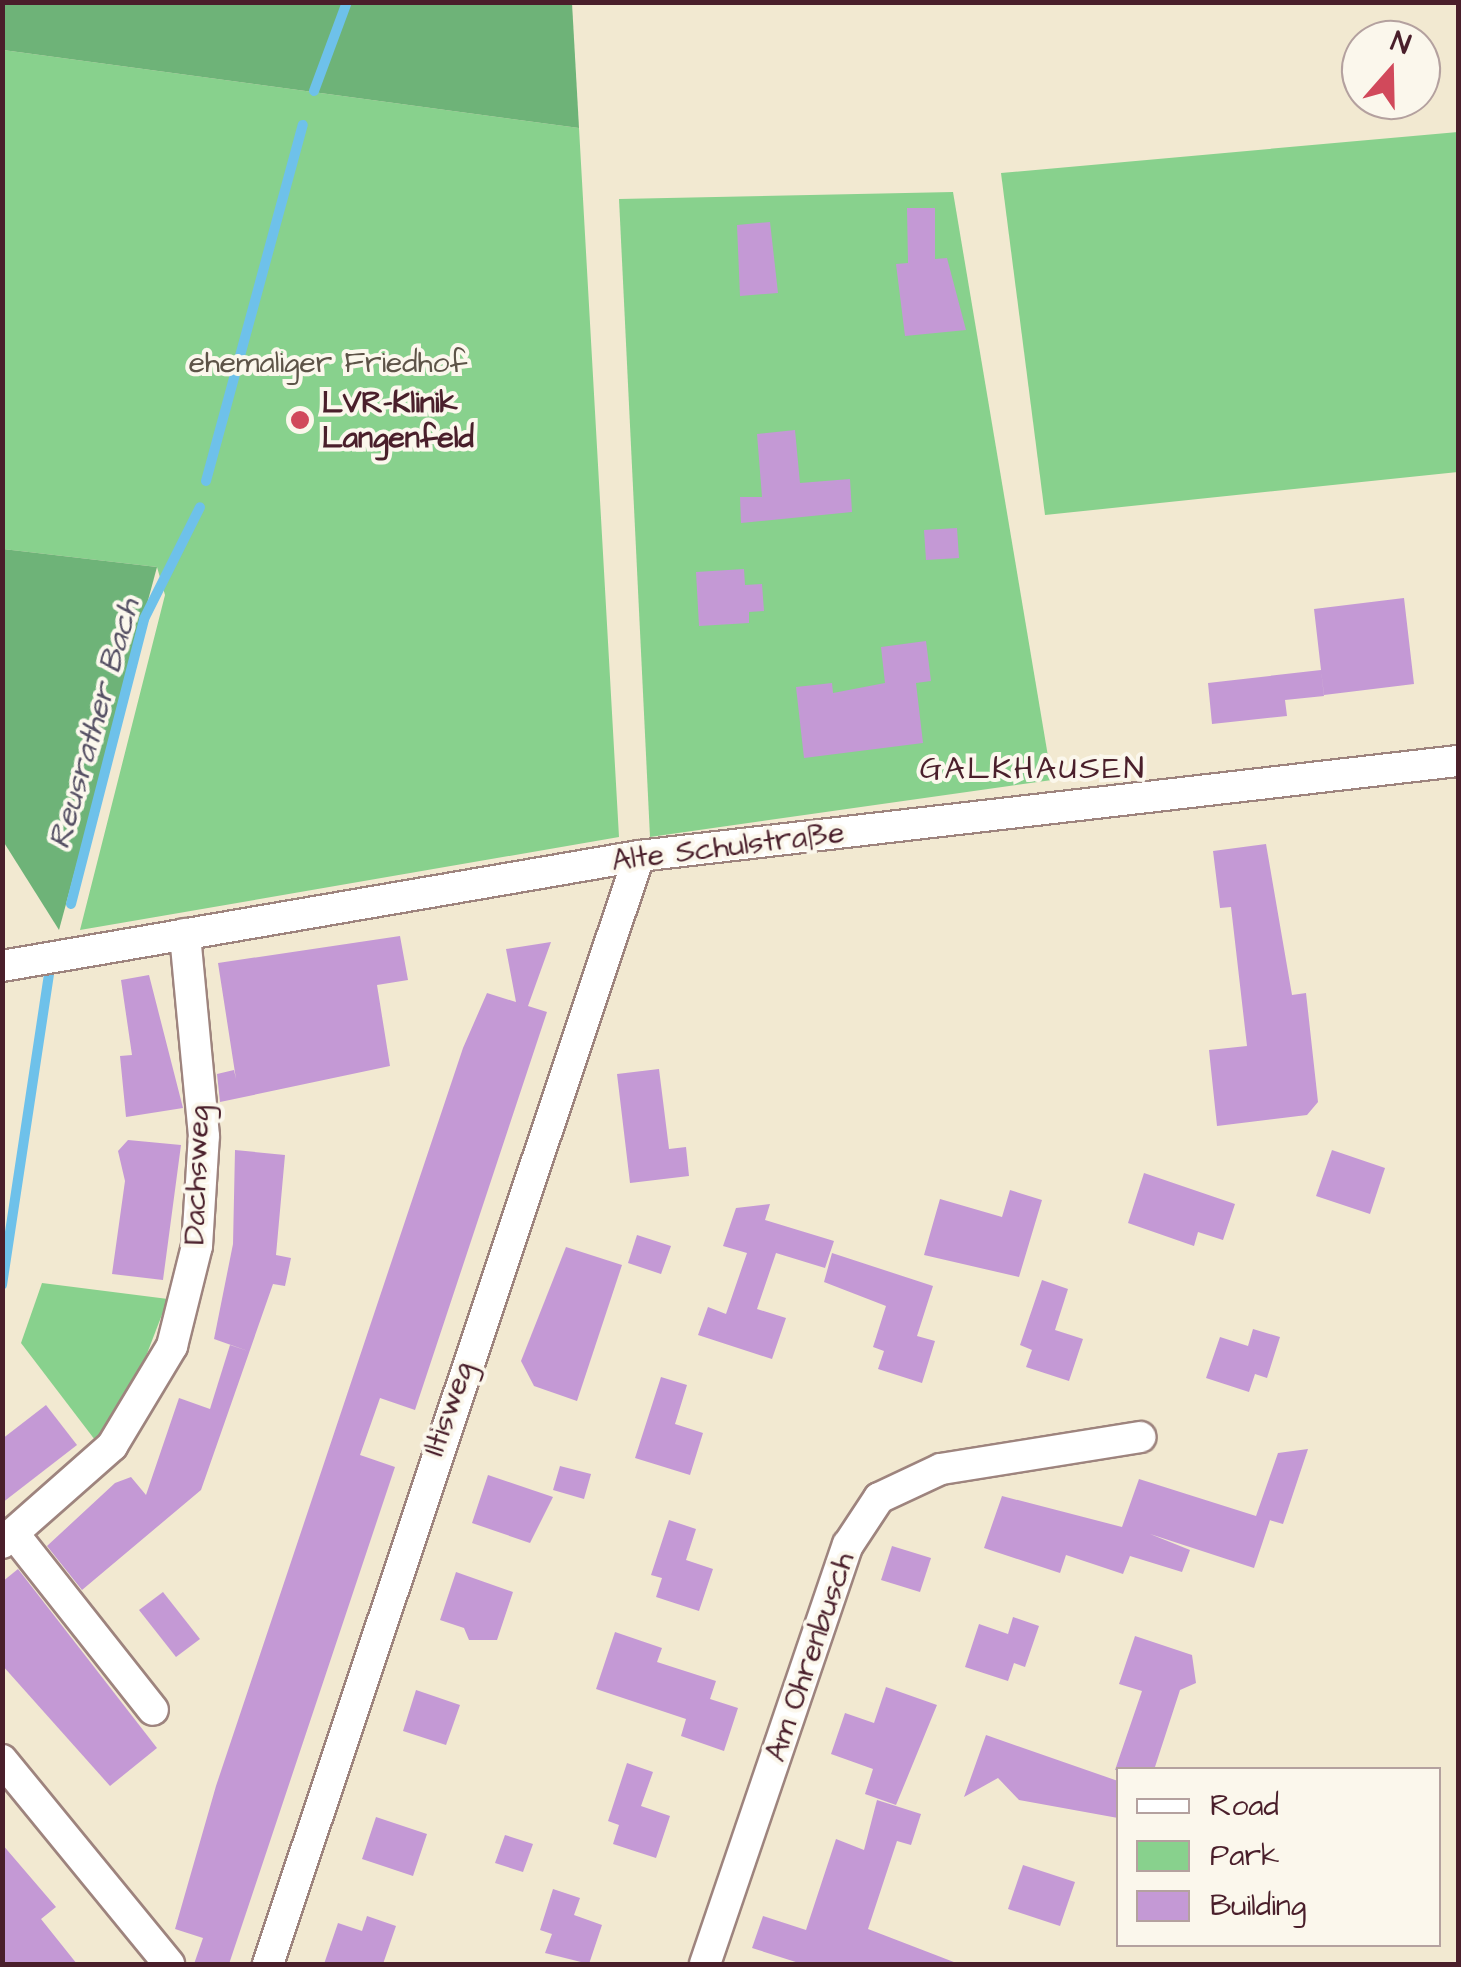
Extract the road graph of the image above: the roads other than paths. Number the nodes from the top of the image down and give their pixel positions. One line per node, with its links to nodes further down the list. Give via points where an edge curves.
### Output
1 (1458, 761): 2 (street, Alte Schulstraße)
2 (639, 856): 3 (street, Alte Schulstraße); 10 (street, Iltisweg)
3 (185, 934): 4 (street, Alte Schulstraße); 6 (street, Dachsweg, via 204,1136 197,1246 172,1346 112,1446)
4 (2, 966)
5 (1140, 1437): 11 (street, Am Ohrenbusch, via 941,1469 879,1498 848,1545)
6 (8, 1539): 7 (street, Dachsweg)
7 (153, 1710)
8 (2, 1760): 9 (street)
9 (169, 1964)
10 (268, 1964)
11 (705, 1964)

